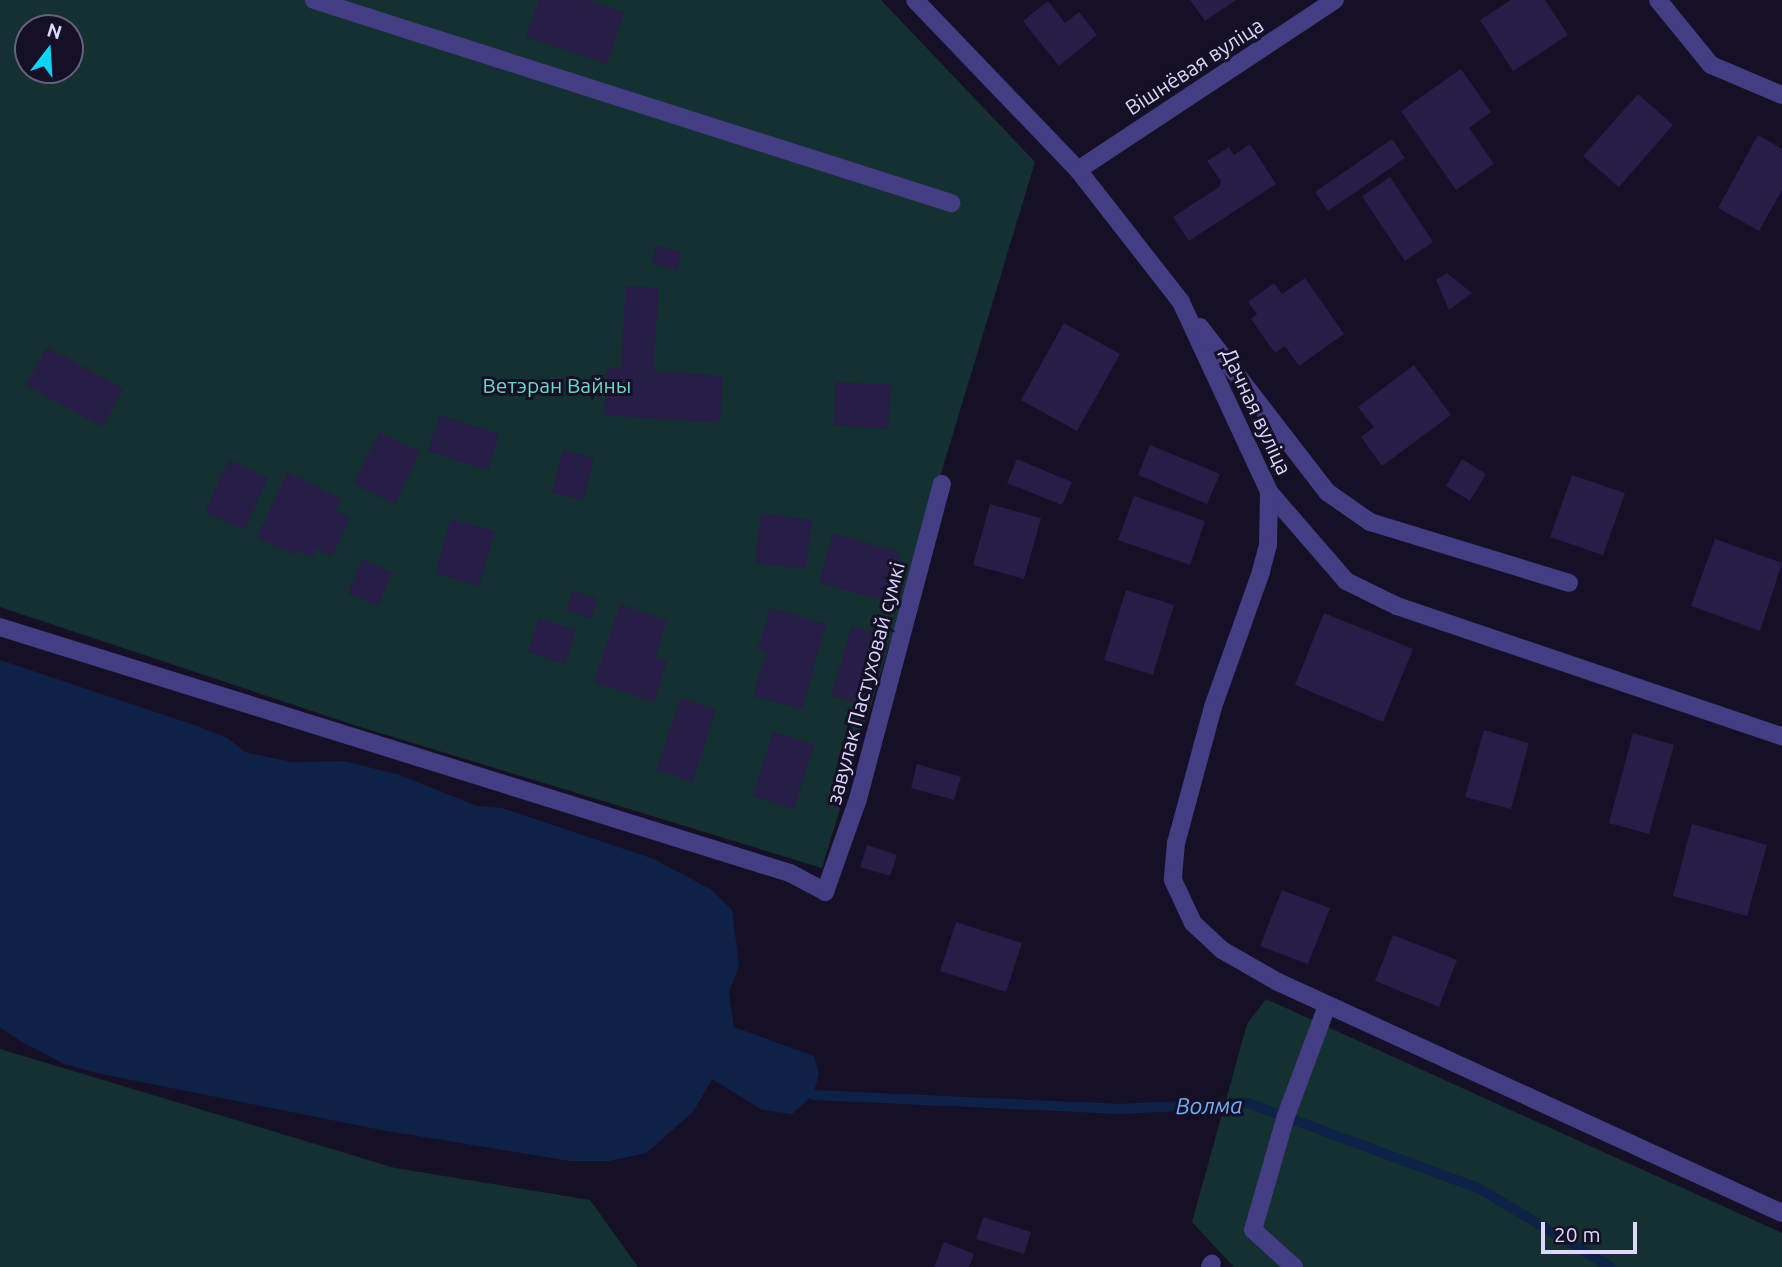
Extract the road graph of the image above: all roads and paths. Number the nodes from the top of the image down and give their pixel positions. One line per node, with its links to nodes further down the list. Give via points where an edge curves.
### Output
1 (314, 0): 7 (street)
2 (915, 0): 6 (street, Дачная вуліца)
3 (1335, 0): 6 (street, Вішнёвая вуліца)
4 (1658, 0): 5 (street, via 1712,65)
5 (1782, 95)
6 (1077, 170): 8 (street, Дачная вуліца)
7 (951, 203)
8 (1181, 302): 10 (street, Дачная вуліца); 11 (street, via 1327,492 1370,523)
9 (942, 484): 12 (street, завулак Пастуховай сумкі, via 858,799 825,892 790,873)
10 (1269, 492): 13 (street, Дачная вуліца, via 1327,563 1367,593); 14 (street, via 1268,545 1189,789 1175,843 1173,880 1187,914 1222,950)
11 (1569, 583)
12 (0, 627)
13 (1782, 736)
14 (1327, 1006): 15 (street); 16 (street, via 1286,1116 1253,1230)
15 (1782, 1213)
16 (1294, 1267)

